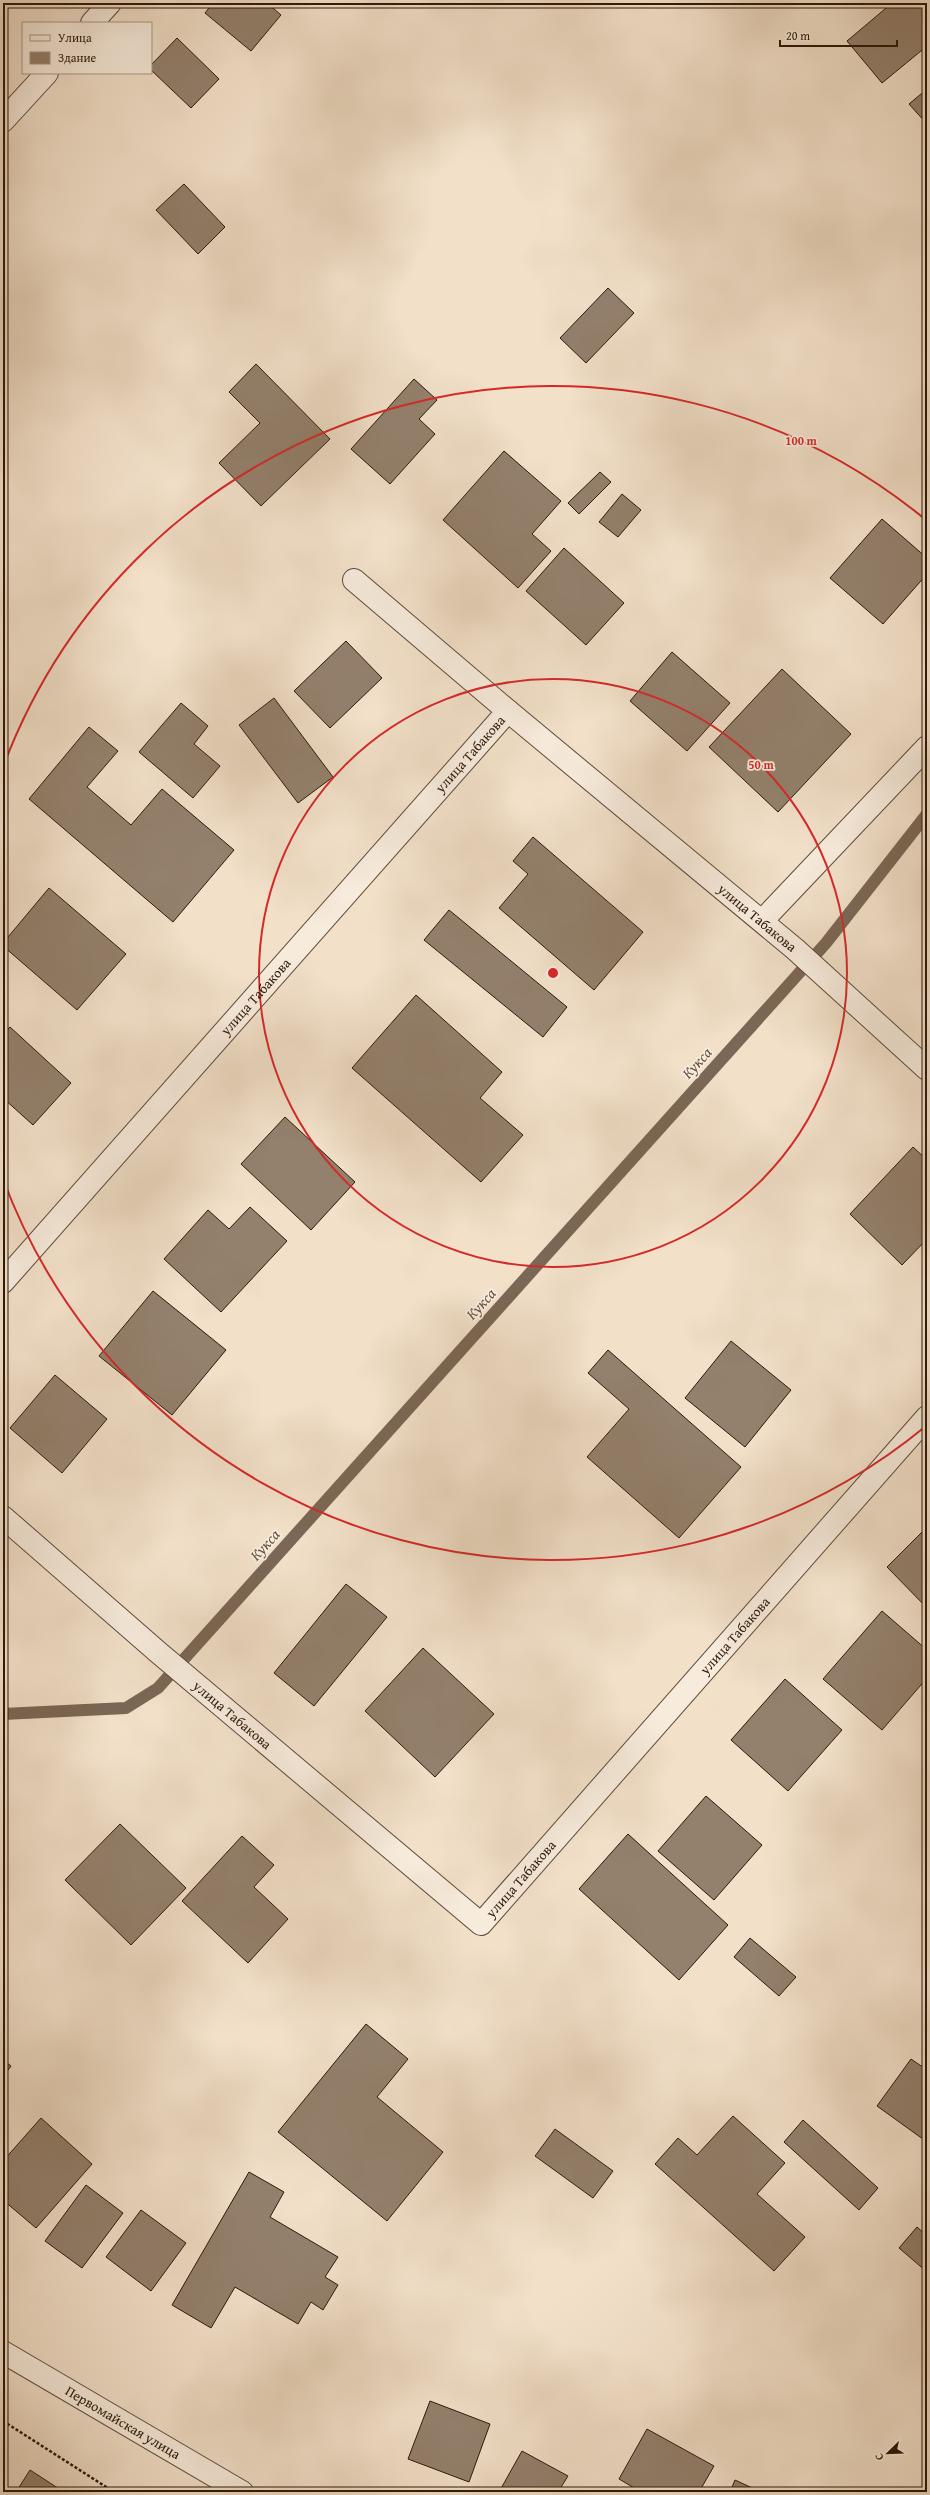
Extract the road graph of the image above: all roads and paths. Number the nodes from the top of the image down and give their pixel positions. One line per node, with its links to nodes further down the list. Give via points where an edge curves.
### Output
1 (110, 3): 2 (street)
2 (93, 22)
3 (46, 74): 4 (street)
4 (3, 121)
5 (354, 580): 6 (street, улица Табакова)
6 (508, 711): 8 (street, улица Табакова); 10 (street, улица Табакова)
7 (927, 747): 8 (street)
8 (762, 921): 9 (street, улица Табакова)
9 (927, 1069)
10 (3, 1282)
11 (927, 1417): 12 (street, улица Табакова, via 481,1924 159,1653)
12 (3, 1517)
13 (3, 2352): 16 (street, Первомайская улица)
14 (3, 2421): 15 (path)
15 (114, 2492)
16 (242, 2492)

